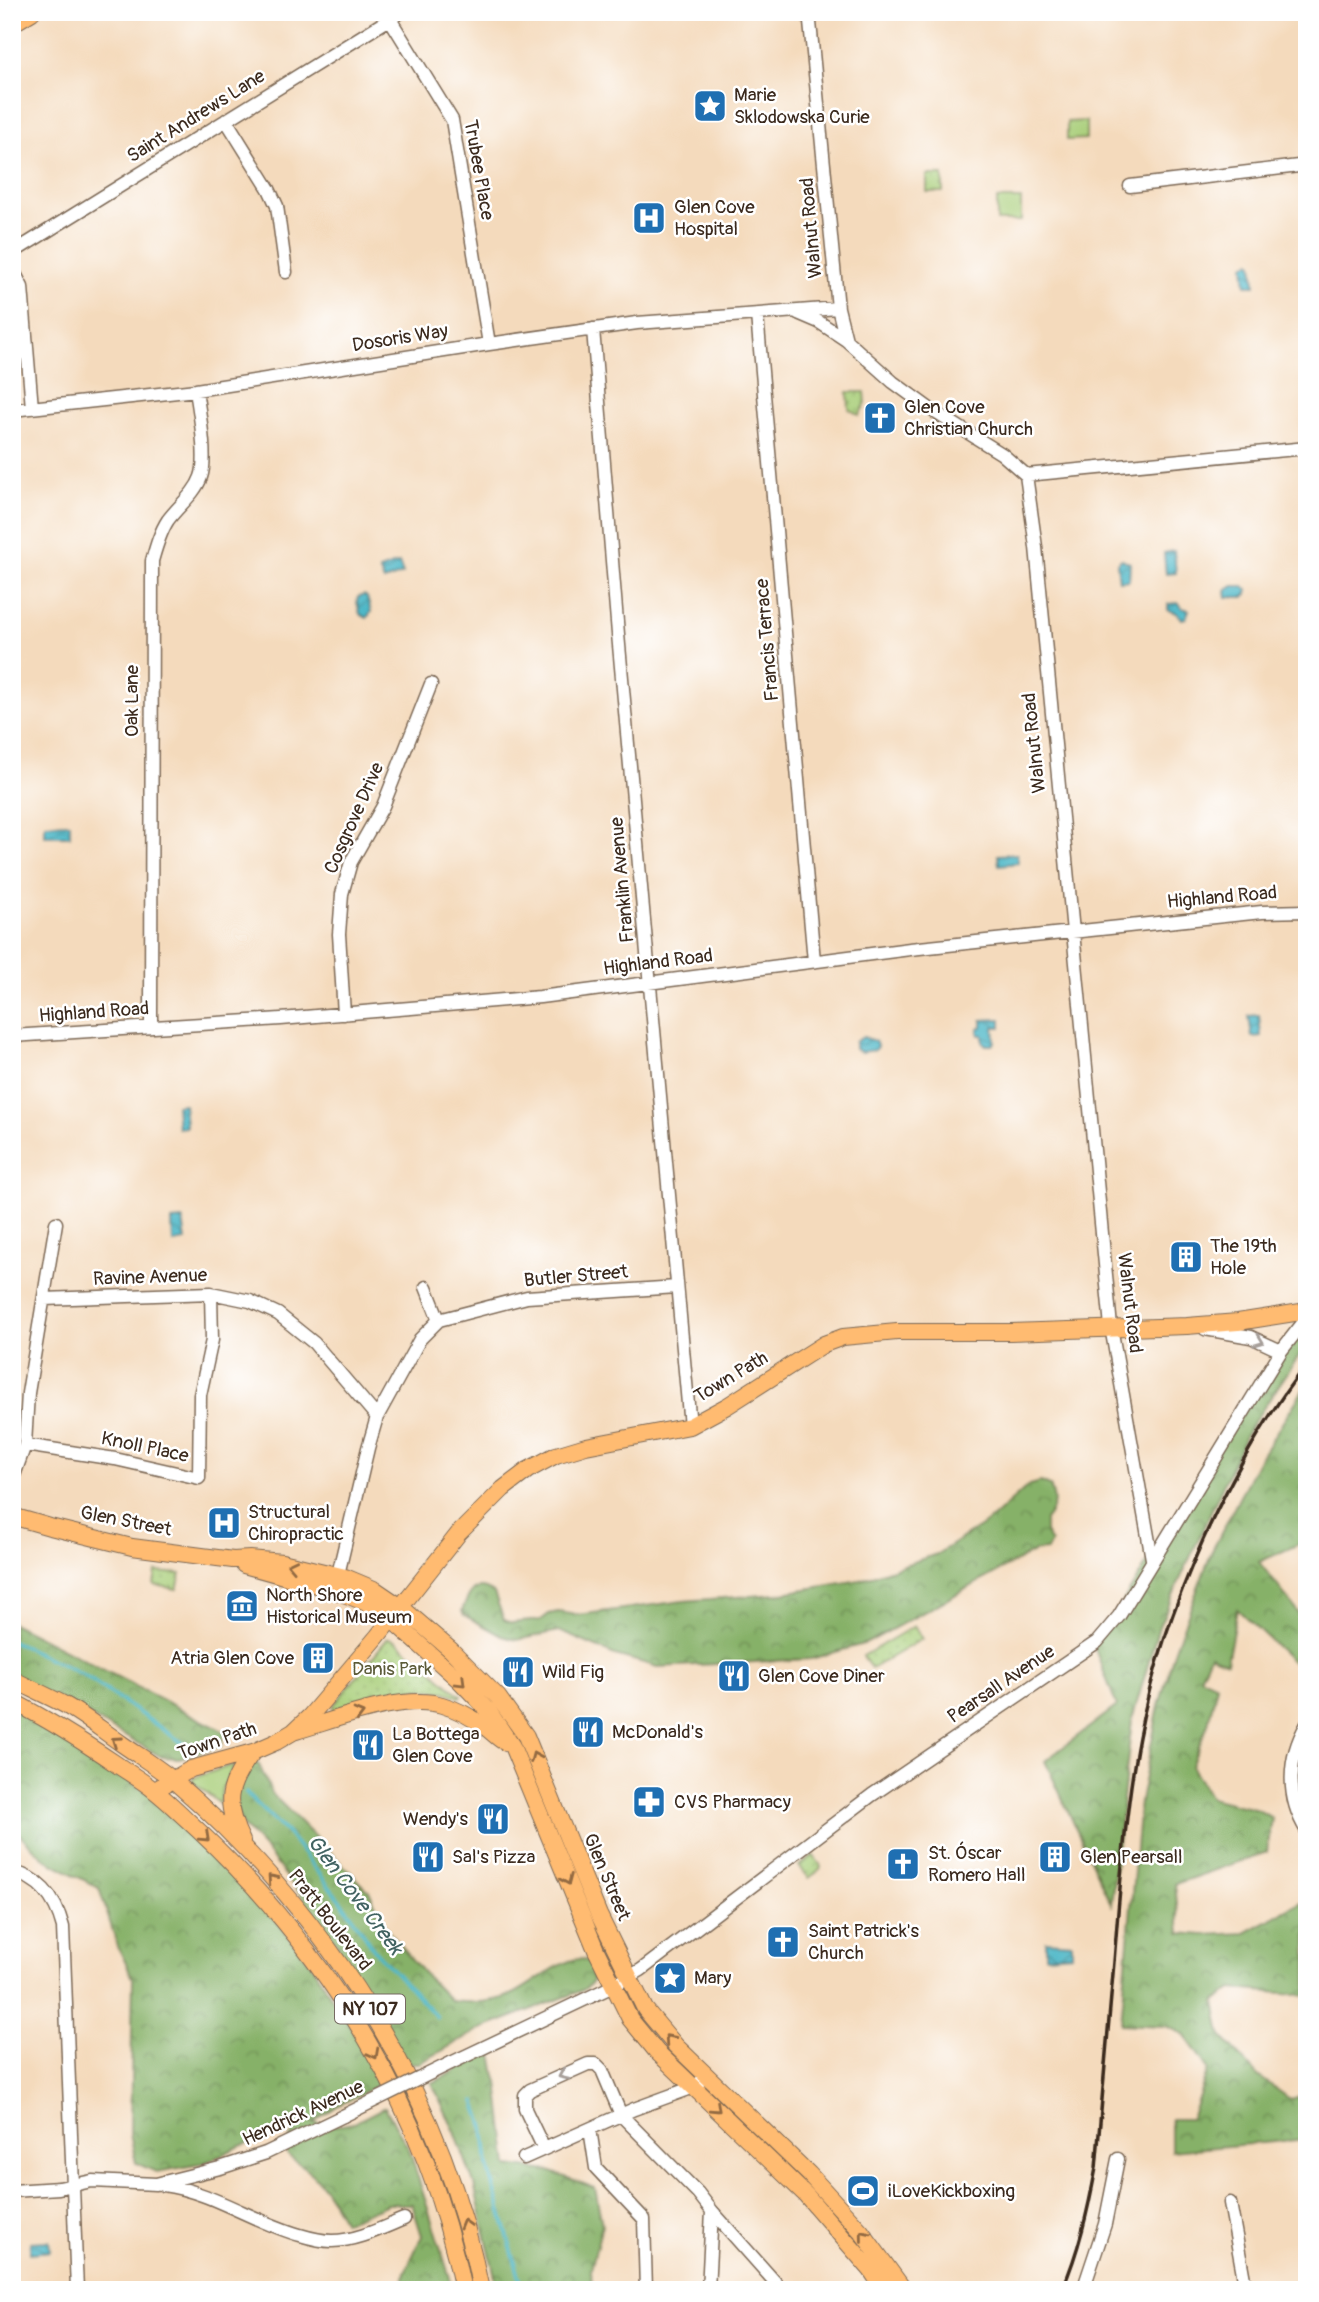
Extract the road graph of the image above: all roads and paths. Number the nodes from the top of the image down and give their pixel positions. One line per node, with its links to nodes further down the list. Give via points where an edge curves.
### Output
1 (32, 12): 4 (main road)
2 (808, 12): 11 (street, Walnut Road)
3 (395, 16): 5 (street, Saint Andrews Lane); 16 (street, Trubee Place, via 452,120)
4 (12, 24)
5 (226, 120): 8 (street, Saint Andrews Lane); 10 (street, via 277,206)
6 (1307, 165): 7 (street)
7 (1130, 186)
8 (12, 253)
9 (12, 268): 18 (street, via 22,287)
10 (286, 272)
11 (838, 308): 12 (street, Dosoris Way); 15 (street, Walnut Road)
12 (794, 312): 13 (street, Dosoris Way); 15 (street, Dosoris Way)
13 (757, 315): 14 (street, Dosoris Way); 25 (street, Francis Terrace)
14 (593, 329): 16 (street, Dosoris Way); 26 (street, Franklin Avenue)
15 (846, 340): 21 (street, via 893,382)
16 (489, 344): 17 (street, Dosoris Way)
17 (197, 390): 18 (street, Dosoris Way); 28 (street, Oak Lane, via 201,476 168,521 152,561)
18 (32, 408): 19 (street, Dosoris Way)
19 (12, 410)
20 (1307, 448): 21 (street)
21 (1026, 475): 24 (street, Walnut Road)
22 (431, 684): 27 (street, Cosgrove Drive, via 383,806 351,862 342,894 339,934)
23 (1307, 911): 24 (street, Highland Road)
24 (1073, 932): 25 (street, Highland Road); 39 (street, Walnut Road)
25 (814, 961): 26 (street, Highland Road)
26 (650, 983): 27 (street, Highland Road); 32 (street, Franklin Avenue)
27 (344, 1014): 28 (street, Highland Road)
28 (151, 1027): 29 (street, Highland Road)
29 (12, 1036)
30 (55, 1223): 34 (street)
31 (426, 1287): 37 (street)
32 (677, 1287): 37 (street, Butler Street, via 527,1297); 42 (street, Franklin Avenue)
33 (211, 1293): 34 (street, Ravine Avenue); 41 (street, Ravine Avenue, via 250,1301 294,1325); 43 (street, Knoll Place, via 211,1350 200,1395 199,1478)
34 (44, 1299): 43 (street, via 28,1393)
35 (1307, 1311): 38 (main road, Town Path)
36 (1307, 1318): 40 (street, Pearsall Avenue)
37 (439, 1320): 41 (street, via 419,1339)
38 (1187, 1326): 39 (main road, Town Path); 40 (street, one-way to 40, via 1251,1337)
39 (1111, 1328): 42 (main road, Town Path, via 843,1337 824,1344); 46 (street, Walnut Road)
40 (1281, 1351): 46 (street, Pearsall Avenue)
41 (377, 1417): 47 (street)
42 (690, 1426): 48 (main road, Town Path, via 586,1446 528,1470 459,1533)
43 (25, 1445): 44 (street)
44 (12, 1481)
45 (12, 1516): 47 (main road, Glen Street, via 132,1547 233,1560 248,1567)
46 (1152, 1559): 65 (street, Pearsall Avenue, via 1119,1616 1094,1644 872,1795)
47 (336, 1583): 48 (main road, Glen Street, via 369,1604)
48 (396, 1613): 51 (main road, Glen Street, via 473,1670); 52 (main road, Glen Street, one-way to 52); 55 (main road, Town Path)
49 (12, 1679): 58 (main road, Pratt Boulevard / NY 107, one-way to 49, via 67,1706)
50 (12, 1701): 59 (main road, Pratt Boulevard / NY 107, via 55,1723)
51 (505, 1705): 52 (main road); 60 (main road, Glen Street, one-way to 51, via 526,1736)
52 (487, 1709): 53 (main road); 56 (main road, Glen Street)
53 (457, 1711): 55 (main road, Town Path, one-way to 53, via 396,1703 422,1701); 56 (main road, Town Path)
54 (1307, 1724): 62 (street, via 1291,1770 1296,1810)
55 (293, 1732): 57 (main road, Town Path)
56 (512, 1746): 61 (main road, Glen Street)
57 (253, 1752): 58 (main road, Town Path, via 191,1769); 63 (main road, via 232,1784 230,1809)
58 (172, 1780): 59 (main road, Town Path); 63 (main road, Pratt Boulevard / NY 107)
59 (155, 1790): 81 (main road, Pratt Boulevard / NY 107, one-way to 81, via 235,1865 289,1926 361,2029 411,2124 436,2189)
60 (551, 1796): 61 (main road); 65 (main road, Glen Street)
61 (535, 1802): 66 (main road, Glen Street, one-way to 66)
62 (1307, 1831)
63 (248, 1852): 82 (main road, Pratt Boulevard / NY 107, one-way to 63, via 454,2183 427,2116 377,2020 304,1915)
64 (12, 1872): 74 (street, via 49,1894 63,1927)
65 (628, 1977): 66 (street, Pearsall Avenue); 67 (main road, Glen Street, one-way to 65, via 661,2030)
66 (613, 1986): 68 (main road, Glen Street, via 630,2019); 75 (street, Hendrick Avenue, bridge, via 265,2154)
67 (707, 2076): 68 (street); 87 (main road, Glen Street, one-way to 67, via 861,2231 810,2174)
68 (694, 2087): 69 (street); 86 (main road, Glen Street, one-way to 86, via 805,2193)
69 (621, 2115): 70 (street); 71 (street, one-way to 71, via 603,2070 588,2064 525,2095 525,2109); 78 (street)
70 (590, 2129): 71 (street); 83 (street, via 596,2168 644,2218)
71 (544, 2149): 72 (street)
72 (524, 2158)
73 (1118, 2159): 88 (street, via 1105,2224)
74 (73, 2185): 75 (street, Hendrick Avenue, via 99,2181); 76 (street, Hendrick Avenue); 80 (street)
75 (156, 2185): 79 (street, via 184,2189 318,2240 345,2240)
76 (12, 2191)
77 (1230, 2203): 89 (street)
78 (712, 2211): 84 (street); 85 (street, via 775,2282)
79 (404, 2219)
80 (77, 2290)
81 (463, 2290)
82 (481, 2290)
83 (646, 2290)
84 (708, 2290)
85 (773, 2290)
86 (884, 2290)
87 (904, 2290)
88 (1083, 2290)
89 (1246, 2290)

